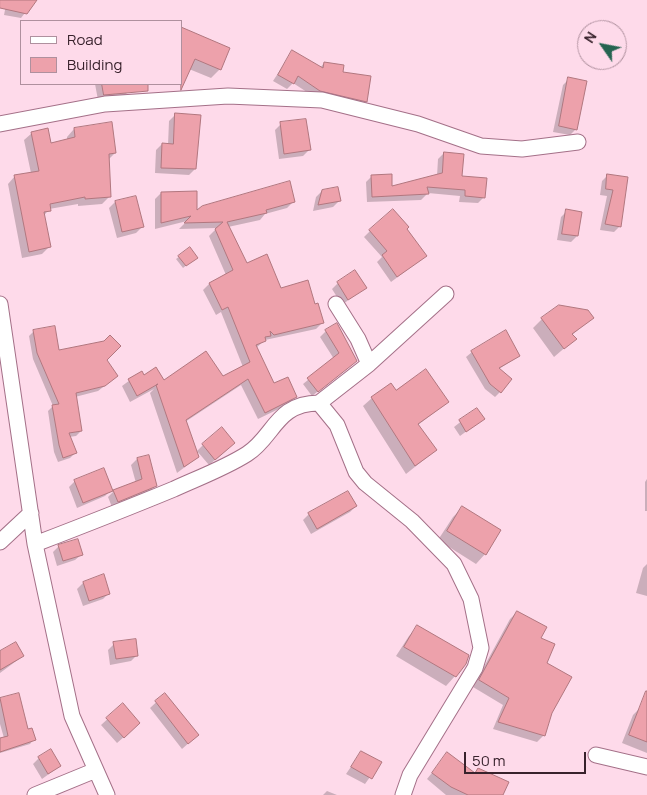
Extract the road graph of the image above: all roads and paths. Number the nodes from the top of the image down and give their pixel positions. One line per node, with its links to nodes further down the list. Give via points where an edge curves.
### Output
1 (0, 124): 2 (street, via 105,104 228,96 322,100 418,124 481,146 522,148)
2 (578, 142)
3 (446, 294): 6 (street)
4 (336, 304): 6 (street)
5 (0, 305): 8 (street)
6 (369, 364): 7 (street)
7 (319, 403): 10 (street, via 294,408 275,423 248,454 159,495); 16 (street, via 337,425 356,472 412,521 454,564 471,599 481,648 475,668 415,767)
8 (31, 513): 9 (street); 10 (street)
9 (0, 542)
10 (35, 544): 13 (street, via 72,716)
11 (596, 755): 12 (street)
12 (647, 768)
13 (96, 770): 14 (street); 15 (street)
14 (35, 795)
15 (107, 795)
16 (403, 795)

